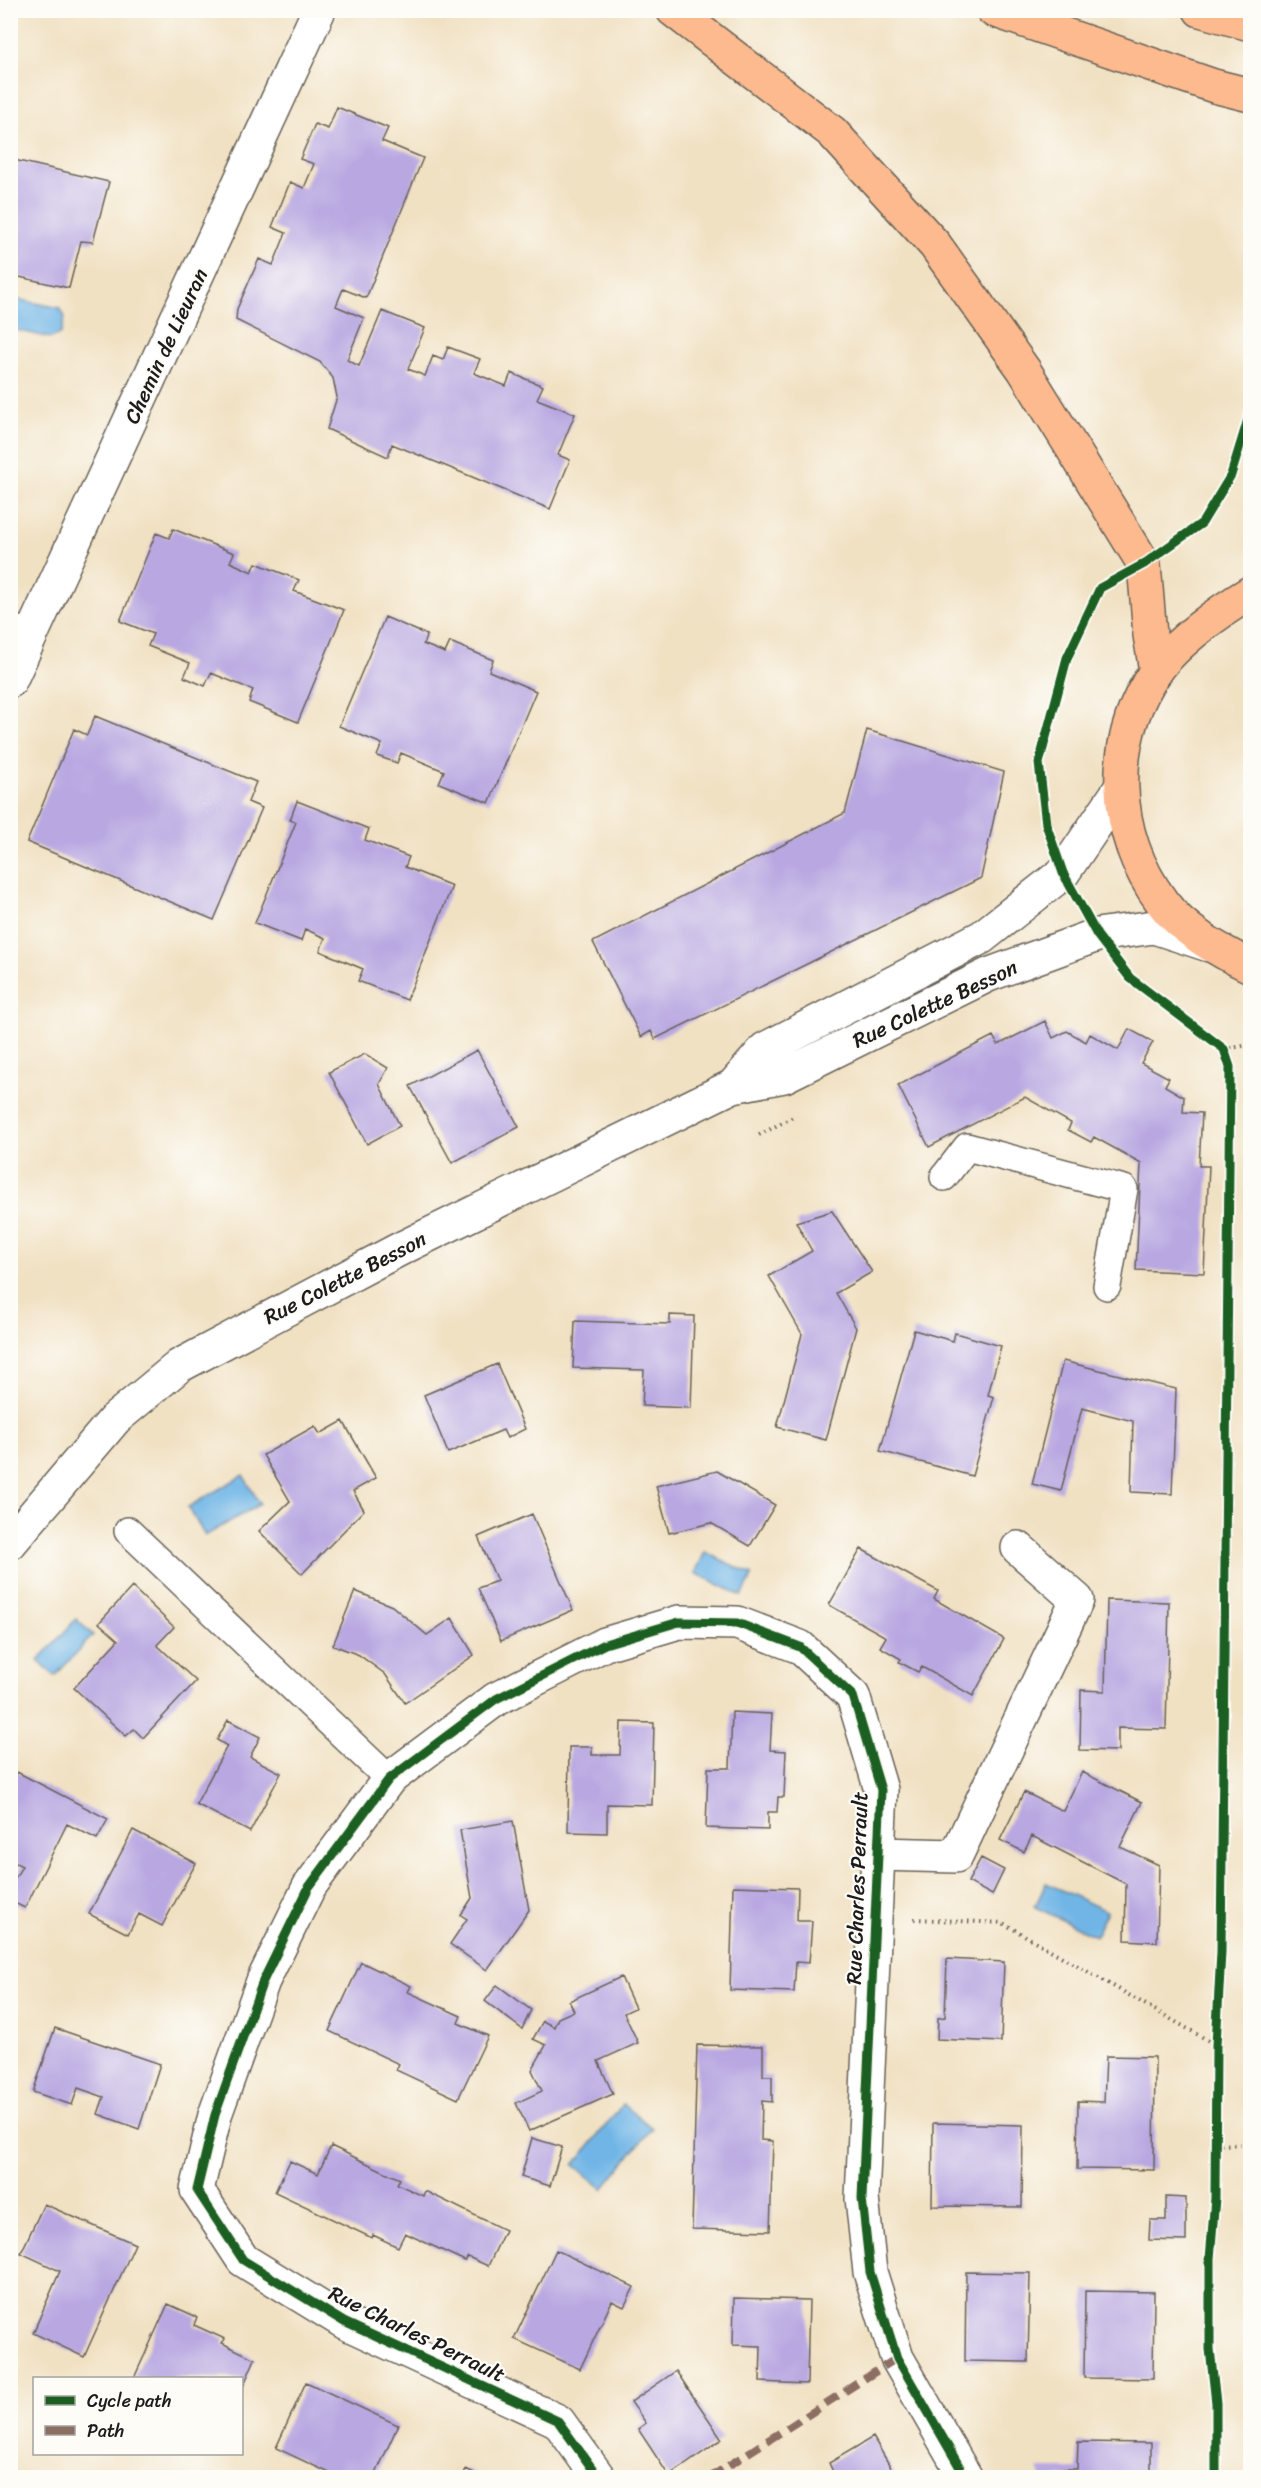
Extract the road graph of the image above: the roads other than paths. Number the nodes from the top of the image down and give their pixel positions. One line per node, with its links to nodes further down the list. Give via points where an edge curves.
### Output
1 (319, 10): 8 (street, Chemin de Lieuran)
2 (673, 10): 9 (main road, via 832,132 935,245 1024,370 1144,564)
3 (993, 10): 6 (main road, via 1214,86)
4 (1200, 10): 5 (main road)
5 (1251, 24)
6 (1251, 95)
7 (1250, 592): 9 (main road, via 1197,629)
8 (22, 631): 10 (street, Chemin de Lieuran)
9 (1156, 671): 11 (main road, via 1129,727)
10 (10, 681)
11 (1120, 789): 12 (main road, via 1132,850 1163,903); 14 (street, Rue Colette Besson, via 1063,873 982,937 765,1049)
12 (1209, 945): 13 (main road); 14 (street, Rue Colette Besson, via 1154,927 1097,935 988,975 784,1076)
13 (1251, 966)
14 (733, 1086): 18 (street, Rue Colette Besson, via 398,1250 179,1366 115,1419)
15 (944, 1177): 16 (lane, via 967,1146 1124,1189)
16 (1107, 1286)
17 (128, 1532): 20 (lane)
18 (10, 1543)
19 (1018, 1548): 21 (street, via 1077,1600 956,1856)
20 (389, 1779): 21 (street, Rue Charles Perrault, via 496,1699 605,1644 679,1622 737,1623 800,1647 853,1696 880,1790); 22 (street, Rue Charles Perrault, via 309,1887 263,1981 215,2115 197,2190 243,2260 344,2322 558,2421)
21 (878, 1854): 23 (street, Rue Charles Perrault, via 862,2198 870,2272 897,2358)
22 (599, 2478)
23 (966, 2478)

